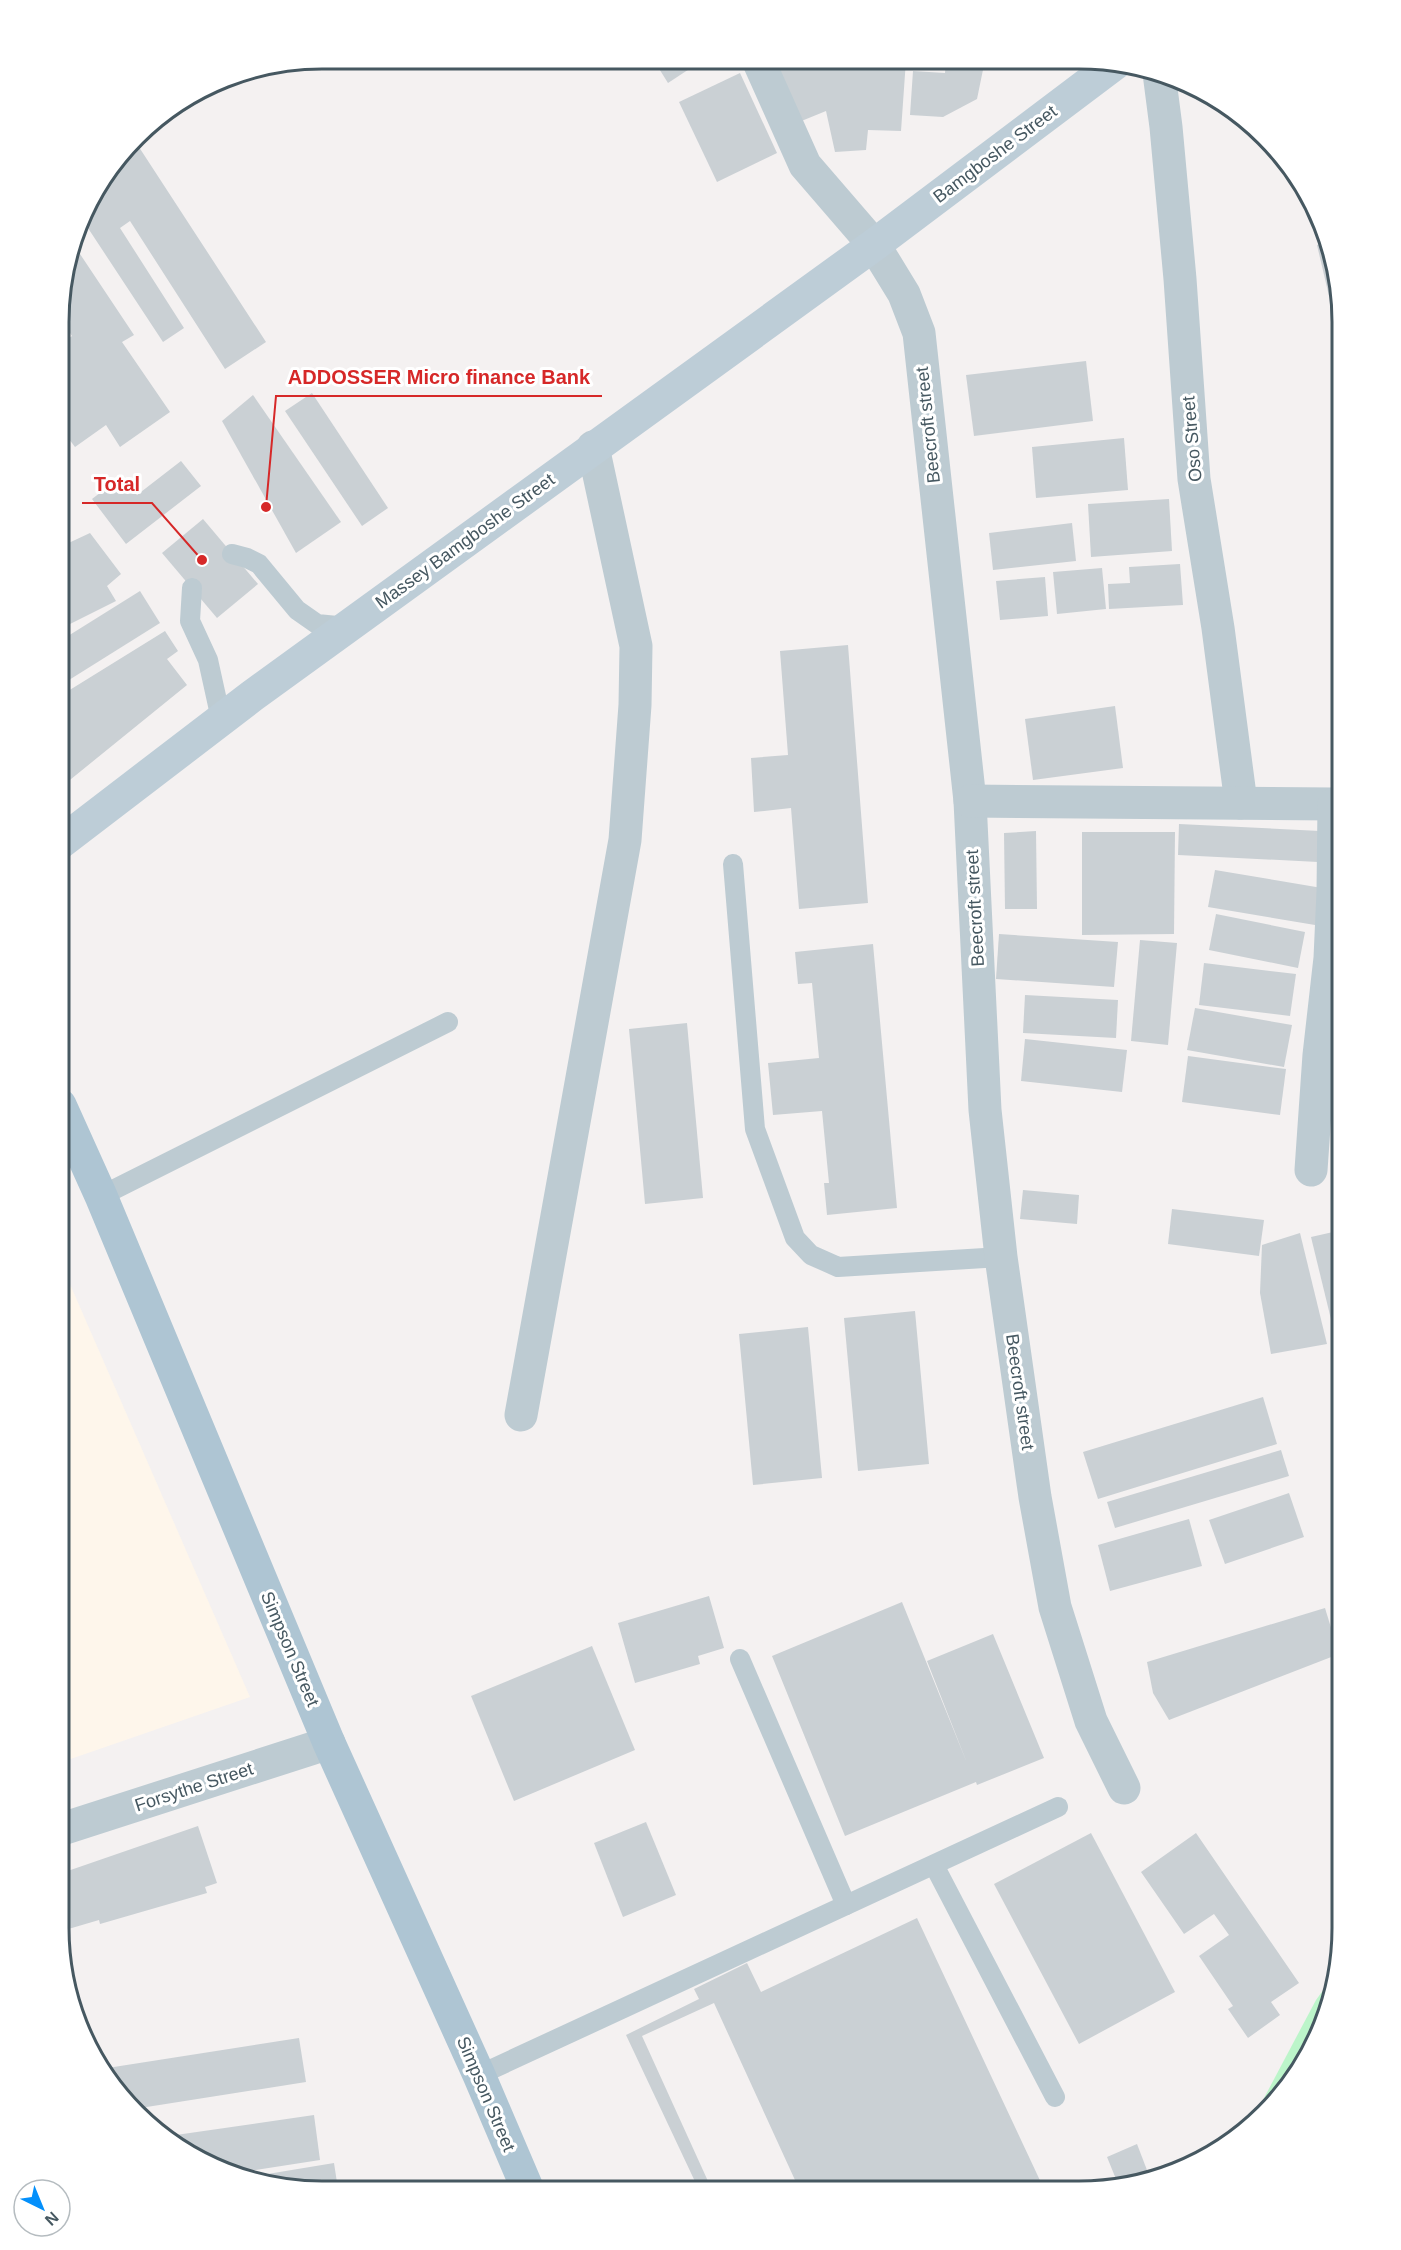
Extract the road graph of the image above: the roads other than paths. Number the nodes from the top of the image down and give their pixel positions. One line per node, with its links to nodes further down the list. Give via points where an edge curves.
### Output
1 (762, 69): 4 (street, Beecroft street, via 805,165)
2 (1106, 71): 4 (main road, Bamgboshe Street)
3 (1160, 82): 11 (street, Oso Street, via 1180,279 1194,479)
4 (874, 246): 5 (main road, Massey Bamgboshe Street); 10 (street, Beecroft street, via 904,294 919,333)
5 (593, 447): 8 (main road, Massey Bamgboshe Street); 21 (street, via 636,646 626,840)
6 (232, 554): 8 (lane, via 259,564 297,610 317,624)
7 (192, 588): 9 (lane, via 190,621 208,660)
8 (347, 627): 9 (main road, Massey Bamgboshe Street)
9 (221, 719): 13 (main road, Massey Bamgboshe Street)
10 (970, 801): 11 (street); 20 (street, Beecroft street, via 985,1110)
11 (1241, 803): 12 (street)
12 (1332, 803)
13 (69, 836)
14 (733, 864): 20 (lane, via 755,1129 795,1238 811,1255 838,1267)
15 (1332, 914): 18 (street)
16 (448, 1022): 19 (lane)
17 (69, 1126): 19 (main road, Simpson Street)
18 (1311, 1170)
19 (101, 1196): 23 (main road, Simpson Street)
20 (1001, 1257): 24 (street, Beecroft street, via 1055,1607 1091,1721)
21 (521, 1415)
22 (740, 1659): 28 (lane)
23 (329, 1743): 26 (street, Forsythe Street); 29 (main road, Simpson Street)
24 (1124, 1788)
25 (1058, 1807): 27 (lane)
26 (69, 1827)
27 (934, 1864): 28 (lane); 30 (lane)
28 (846, 1905): 29 (lane)
29 (479, 2075): 31 (main road, Simpson Street)
30 (1055, 2097)
31 (522, 2181)

